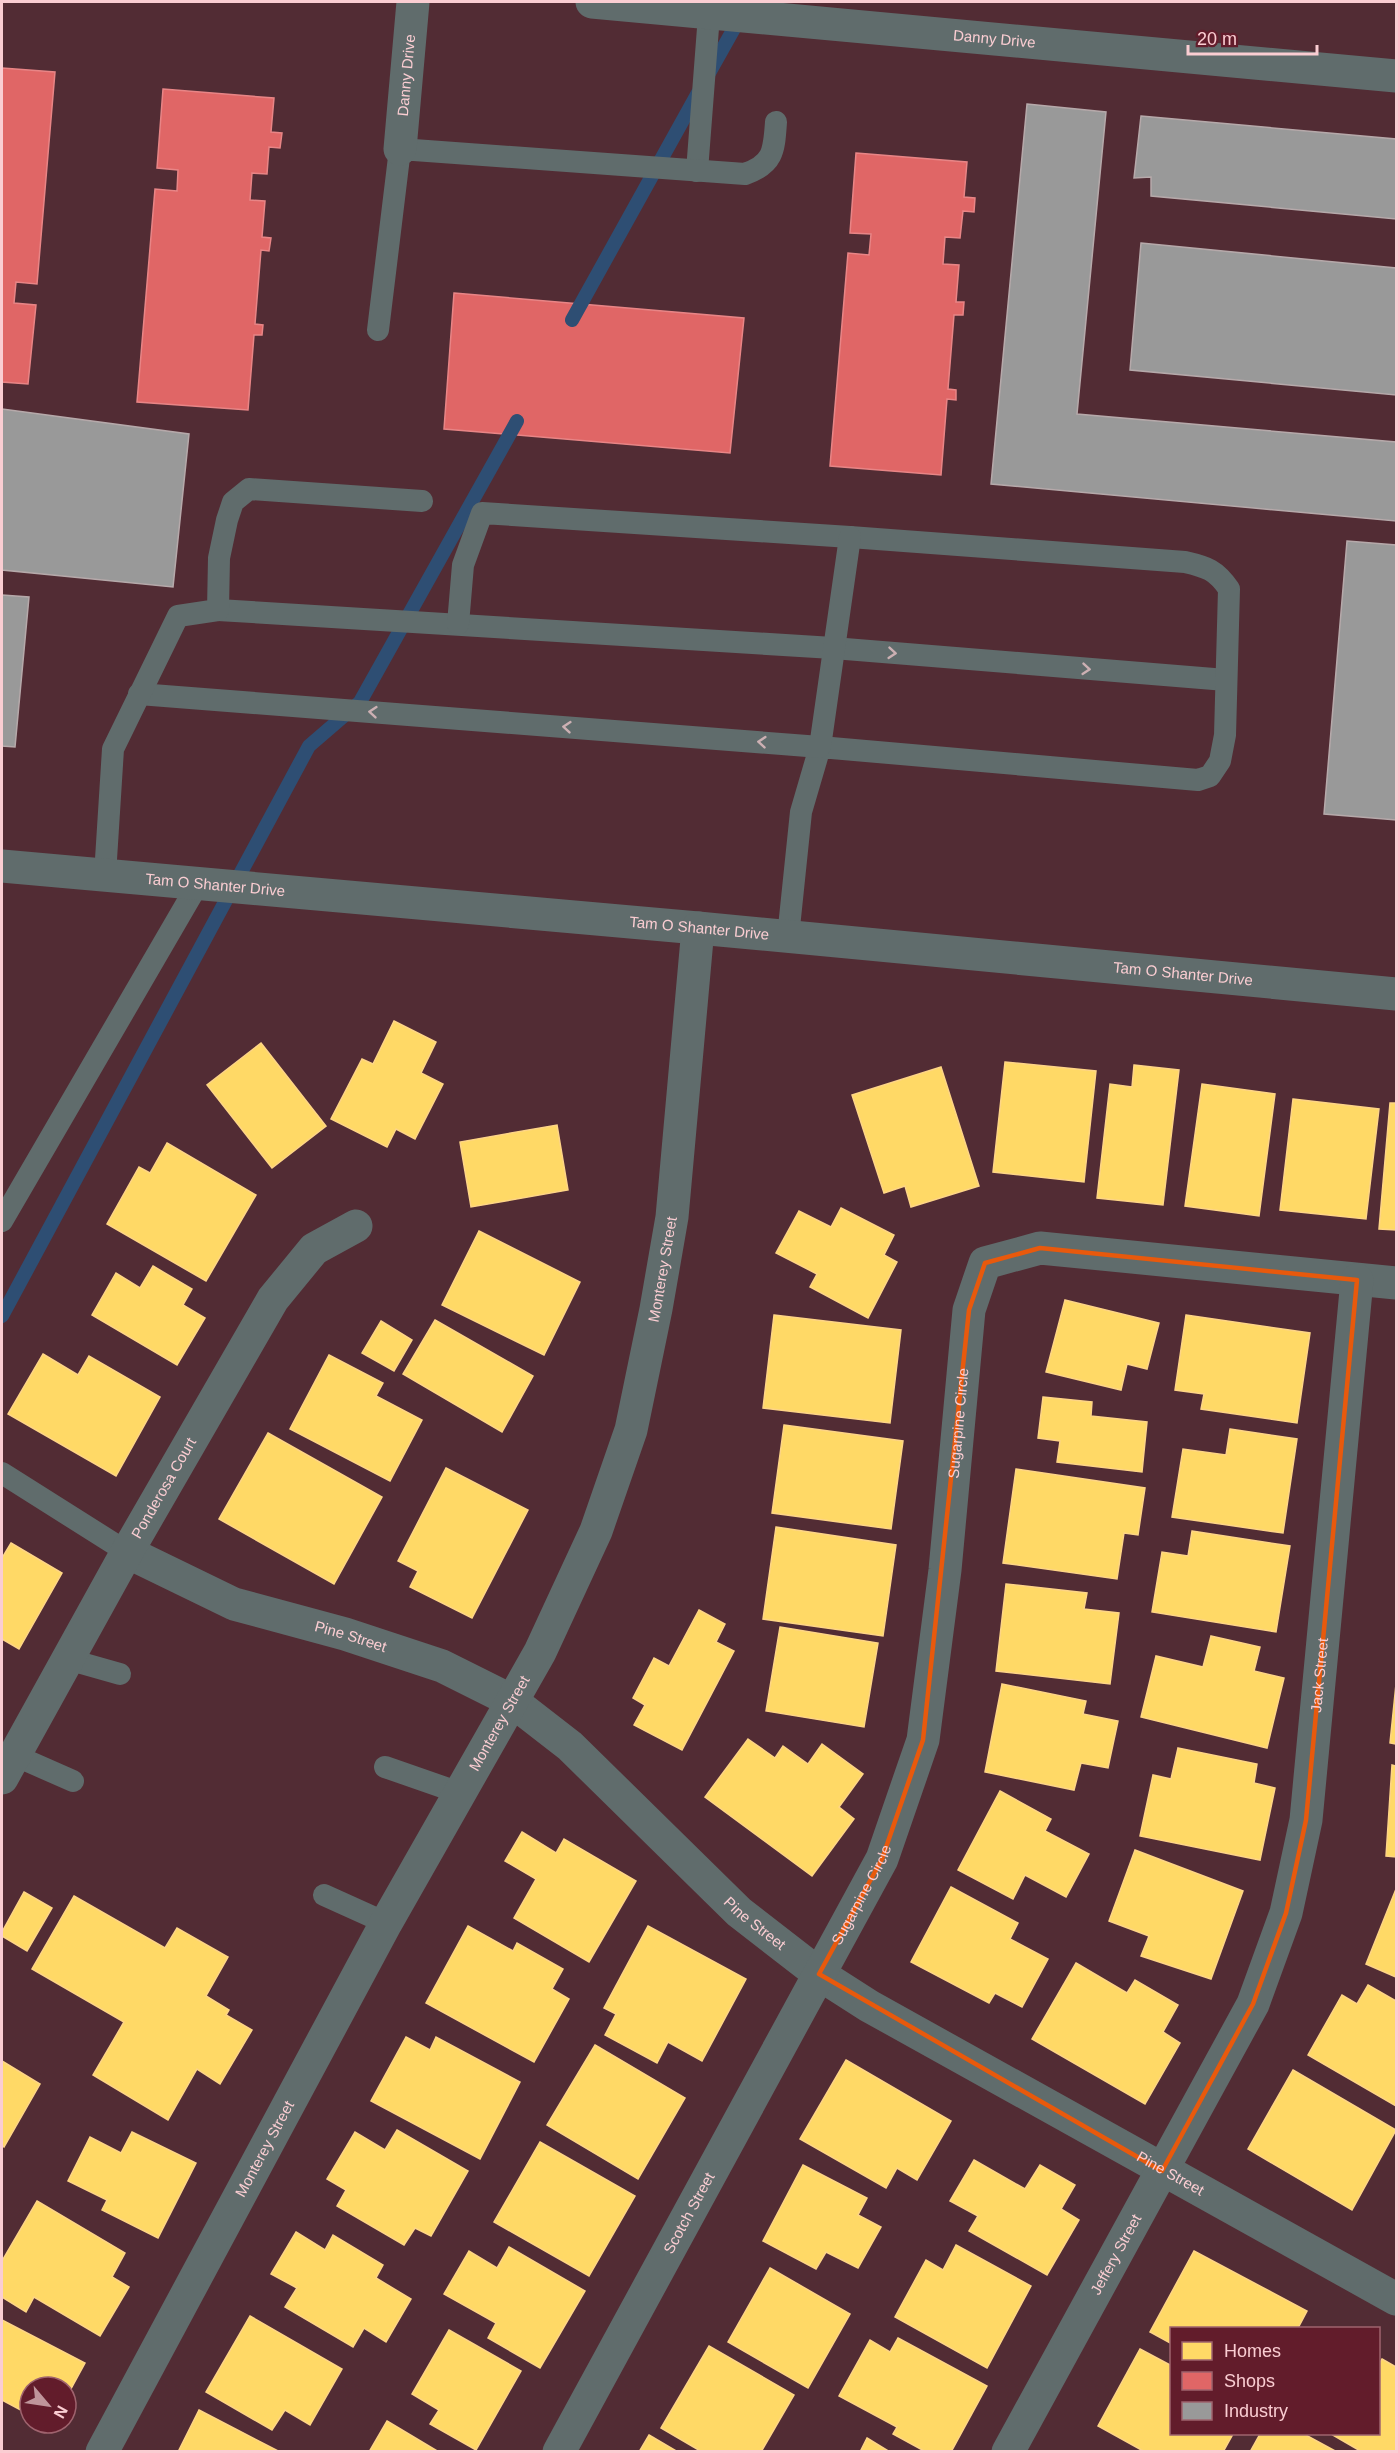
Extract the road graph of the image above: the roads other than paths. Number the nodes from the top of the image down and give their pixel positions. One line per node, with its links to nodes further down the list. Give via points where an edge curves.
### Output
1 (412, 2): 6 (street, Danny Drive)
2 (592, 2): 3 (street, Danny Drive)
3 (710, 7): 4 (street, Danny Drive); 7 (lane)
4 (1396, 76)
5 (776, 122): 7 (lane, via 771,156 761,169 745,174)
6 (400, 149): 7 (lane); 8 (lane)
7 (698, 171)
8 (378, 330)
9 (422, 501): 11 (lane, via 249,489 233,502 227,520 219,558)
10 (850, 537): 12 (lane, via 482,513 463,564); 13 (lane); 14 (lane, via 1204,566 1220,576 1228,589)
11 (218, 610): 12 (lane); 15 (lane, via 177,616)
12 (458, 624): 13 (lane)
13 (834, 648): 14 (lane, one-way to 14); 16 (lane)
14 (1227, 680): 16 (lane, via 1220,761 1210,776 1198,780)
15 (139, 694): 16 (lane, one-way to 15); 18 (lane, via 113,749)
16 (820, 747): 21 (lane, via 801,812)
17 (2, 866): 18 (street, Tam O Shanter Drive)
18 (105, 875): 19 (street, Tam O Shanter Drive)
19 (198, 884): 20 (street, Tam O Shanter Drive); 23 (lane)
20 (698, 928): 21 (street, Tam O Shanter Drive); 31 (street, Monterey Street, via 672,1217 631,1430 596,1531 540,1652)
21 (788, 938): 22 (street, Tam O Shanter Drive)
22 (1396, 994)
23 (2, 1221)
24 (356, 1226): 28 (street, Ponderosa Court, via 314,1249 273,1299)
25 (1357, 1280): 26 (street, Sugarpine Circle); 38 (street, Sugarpine Circle, via 1040,1248 985,1263 969,1310 945,1570 923,1740 882,1859); 39 (street, Jack Street, via 1306,1820 1286,1913 1253,2004)
26 (1396, 1283)
27 (2, 1473): 28 (lane)
28 (127, 1552): 29 (street, Ponderosa Court); 31 (street, Pine Street, via 234,1604 442,1666)
29 (67, 1659): 30 (lane); 32 (street, Ponderosa Court)
30 (120, 1674)
31 (512, 1701): 35 (street, Monterey Street); 38 (street, Pine Street, via 570,1746 739,1912)
32 (8, 1767): 34 (lane)
33 (385, 1767): 35 (lane)
34 (73, 1781)
35 (460, 1793): 37 (street, Monterey Street)
36 (324, 1895): 37 (lane)
37 (386, 1923): 42 (street, Monterey Street)
38 (819, 1974): 40 (street, Pine Street); 43 (street, Scotch Street)
39 (1224, 2058): 40 (street, Jeffery Street)
40 (1162, 2171): 41 (street, Pine Street); 44 (street, Jeffery Street)
41 (1396, 2299)
42 (102, 2451)
43 (558, 2451)
44 (1008, 2451)

